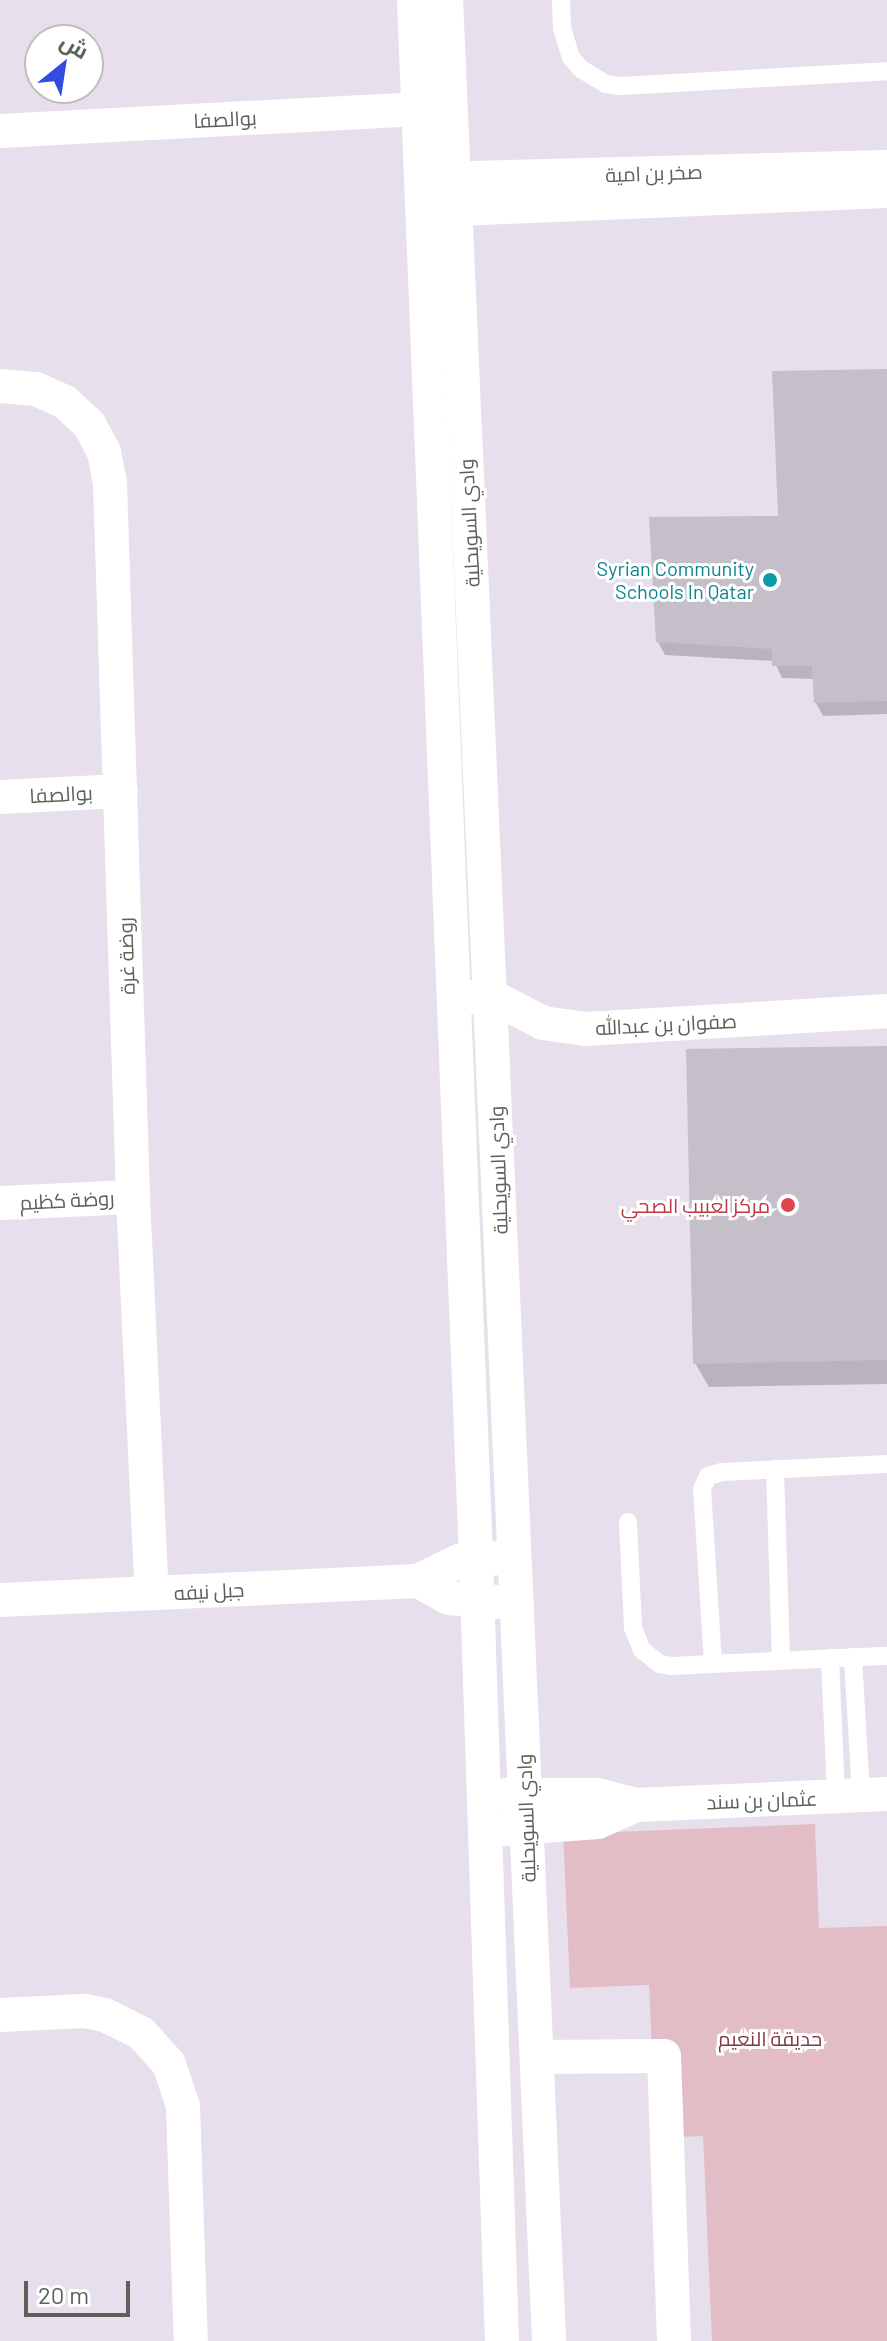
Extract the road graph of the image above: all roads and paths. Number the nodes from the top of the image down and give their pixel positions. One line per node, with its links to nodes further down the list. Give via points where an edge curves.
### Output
1 (414, 0): 5 (street, وادي السويحلية)
2 (446, 0): 5 (street, وادي السويحلية)
3 (561, 0): 4 (lane, via 571,57 606,84)
4 (887, 71)
5 (434, 108): 6 (street, بوالصفا); 9 (street, وادي السويحلية)
6 (0, 131)
7 (887, 167): 9 (street, صخر بن امية)
8 (887, 191): 9 (street, صخر بن امية)
9 (438, 195): 13 (street, وادي السويحلية); 14 (street, وادي السويحلية)
10 (0, 386): 11 (street, روضة غرة, via 36,389 65,402 89,424 104,452 110,484)
11 (121, 791): 12 (street, بوالصفا); 16 (street, روضة غرة)
12 (0, 797)
13 (491, 996): 14 (street); 15 (street, صفوان بن عبدالله, via 543,1023 586,1029); 21 (street, وادي السويحلية)
14 (452, 998): 22 (street, وادي السويحلية)
15 (887, 1011)
16 (133, 1197): 17 (street, روضة كظيم); 24 (street, روضة غرة)
17 (0, 1203)
18 (887, 1464): 19 (lane)
19 (775, 1469): 31 (lane); 32 (lane, via 715,1472 704,1482)
20 (628, 1522): 32 (lane, via 633,1628 642,1650 671,1666)
21 (515, 1558): 22 (street, جبل نيفه); 26 (street, وادي السويحلية)
22 (476, 1559): 23 (street, جبل نيفه, via 444,1566); 27 (street, وادي السويحلية)
23 (418, 1581): 24 (street, جبل نيفه); 27 (street, جبل نيفه, via 449,1598)
24 (152, 1593): 25 (street, جبل نيفه)
25 (0, 1600)
26 (517, 1602): 27 (street, جبل نيفه); 35 (street, وادي السويحلية)
27 (477, 1603): 33 (street, وادي السويحلية)
28 (887, 1656): 29 (lane)
29 (853, 1657): 30 (lane); 34 (lane)
30 (830, 1658): 31 (lane); 34 (lane)
31 (781, 1660): 32 (lane)
32 (713, 1663)
33 (484, 1795): 35 (street, عثمان بن سند); 36 (street, وادي السويحلية)
34 (861, 1796): 35 (street, عثمان بن سند, via 636,1805 598,1822)
35 (526, 1811): 36 (street, عثمان بن سند); 38 (street, وادي السويحلية)
36 (486, 1830): 39 (street, وادي السويحلية)
37 (0, 2015): 40 (street, via 105,2015 141,2033 169,2064 183,2106)
38 (537, 2057): 41 (street, وادي السويحلية); 42 (street, via 664,2056)
39 (500, 2338)
40 (191, 2341)
41 (549, 2341)
42 (674, 2341)

